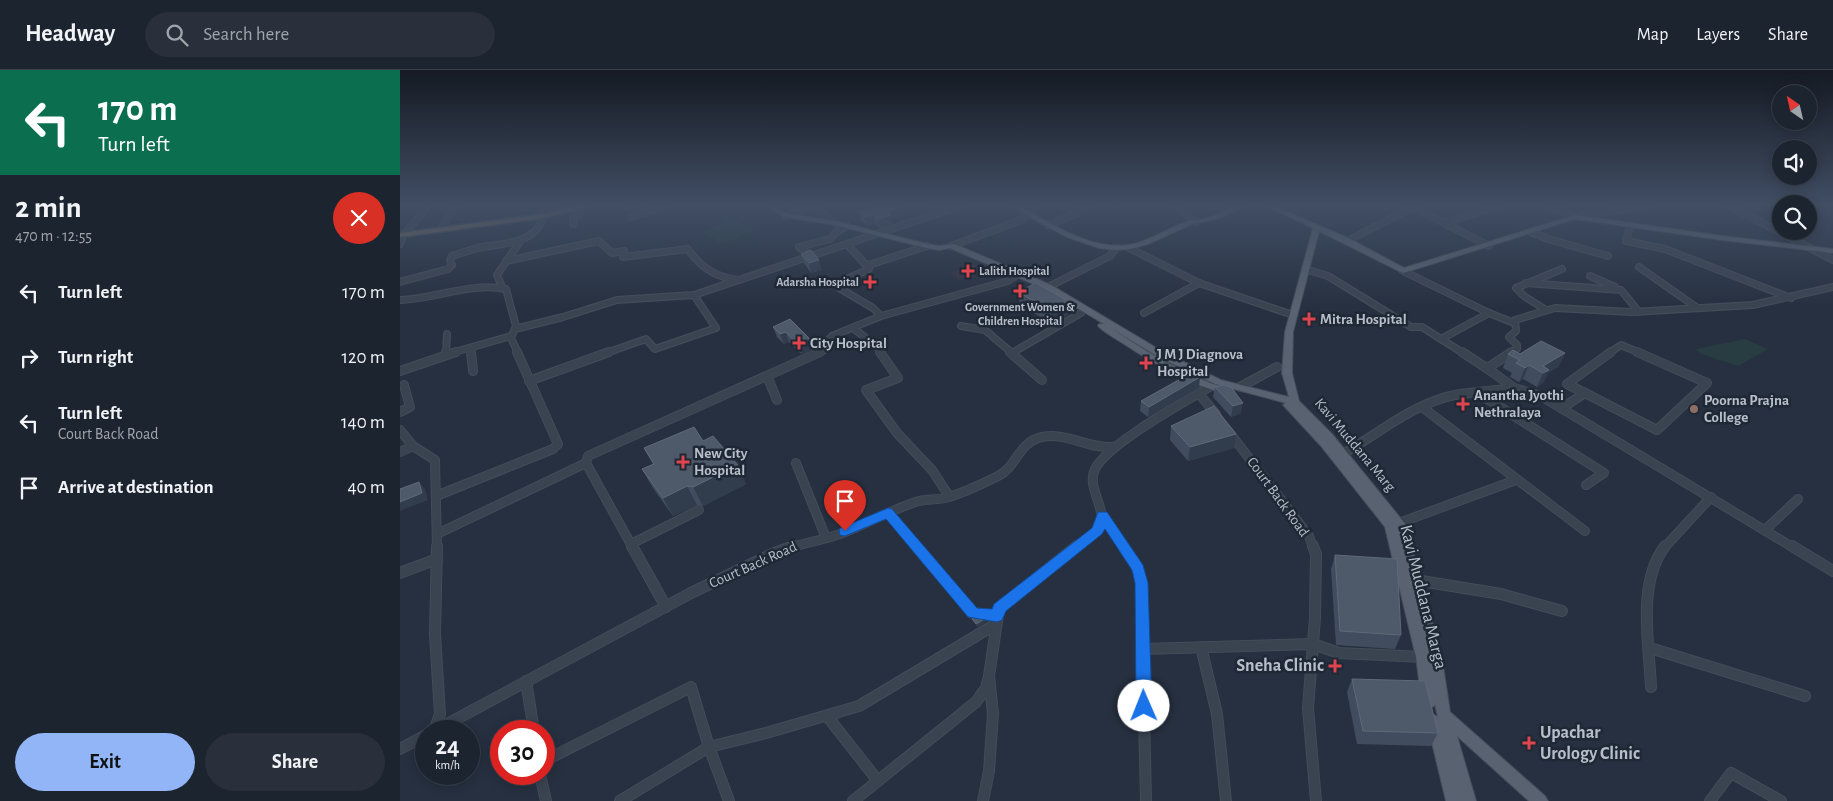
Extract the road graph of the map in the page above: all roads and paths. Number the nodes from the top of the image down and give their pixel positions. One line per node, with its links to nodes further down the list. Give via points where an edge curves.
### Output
1 (830, 239): 27 (street, via 799,247)
2 (864, 239): 18 (street)
3 (898, 239): 19 (main road, Kavi Muddana Marg)
4 (969, 239): 20 (street)
5 (1082, 239): 23 (main road)
6 (1152, 239): 24 (main road)
7 (1314, 239): 33 (main road)
8 (1343, 239): 17 (main road)
9 (1350, 239): 17 (street)
10 (1476, 239): 21 (street)
11 (1510, 239): 21 (main road)
12 (1547, 239): 28 (street)
13 (1626, 239): 47 (street, via 1665,249)
14 (1740, 239): 25 (main road)
15 (1793, 239): 25 (street)
16 (521, 240): 30 (street); 39 (street, via 472,249 452,256 448,269)
17 (1347, 241): 35 (main road)
18 (848, 245): 27 (street); 31 (street)
19 (927, 246): 22 (main road, Kavi Muddana Marg); 31 (street)
20 (950, 246): 22 (main road, Kavi Muddana Marg); 43 (main road, Kavi Muddana Marg)
21 (1489, 246): 35 (main road)
22 (939, 248): 37 (main road, Kavi Muddana Marg)
23 (1116, 248): 24 (main road); 43 (street, via 1110,256)
24 (1129, 248): 40 (street)
25 (1810, 248): 26 (main road); 29 (street)
26 (1833, 251)
27 (810, 255): 38 (street)
28 (1608, 256)
29 (1833, 260)
30 (506, 261): 38 (street, via 599,241 612,253 624,251 623,258 688,249 715,275); 42 (street, via 497,275)
31 (869, 265): 56 (street, via 869,269 847,279 839,288)
32 (1639, 267): 49 (street)
33 (1305, 269): 55 (main road); 63 (street, via 1328,276 1412,327 1422,327)
34 (1562, 269): 41 (street)
35 (1403, 271): 54 (street)
36 (1590, 276): 45 (street)
37 (1014, 277): 52 (main road, Kavi Muddana Marg); 56 (street)
38 (748, 279): 46 (street)
39 (400, 282)
40 (1200, 283): 53 (street); 55 (street)
41 (1526, 284): 45 (street); 50 (street, via 1517,290)
42 (502, 287): 48 (street); 60 (street, via 507,292)
43 (1048, 287): 75 (main road, Kavi Muddana Marg)
44 (1833, 287): 47 (street)
45 (1621, 290): 51 (street)
46 (694, 296): 60 (street, via 617,300); 73 (street, via 716,328 655,349 646,339)
47 (1791, 298): 49 (street, via 1753,305)
48 (400, 301)
49 (1696, 307): 51 (street)
50 (1546, 310): 51 (street); 57 (street)
51 (1639, 312)
52 (1082, 313): 65 (street); 75 (main road, Kavi Muddana Marg, via 1154,359)
53 (1144, 313)
54 (1489, 313): 57 (street); 63 (street)
55 (1293, 315): 82 (main road, via 1287,373)
56 (881, 316): 59 (street)
57 (1514, 323): 70 (street, via 1516,331 1509,337 1517,349 1489,367)
58 (961, 326): 65 (street, via 985,330)
59 (852, 328): 71 (street, via 832,336 825,350); 98 (street, via 876,346 898,378 866,390 932,470)
60 (515, 329): 62 (street)
61 (447, 334): 66 (street)
62 (511, 336): 64 (street); 73 (street)
63 (1441, 339): 70 (street)
64 (471, 348): 66 (street); 69 (street)
65 (1012, 353): 72 (street)
66 (446, 355): 68 (street)
67 (1277, 368): 76 (street)
68 (400, 371)
69 (473, 371)
70 (1491, 372): 77 (street)
71 (767, 376): 81 (street); 93 (street, via 588,456)
72 (1042, 380)
73 (529, 381): 97 (street, via 557,446)
74 (404, 385): 85 (street, via 410,407)
75 (1214, 385): 76 (main road, Kavi Muddana Marg); 80 (street); 82 (main road, Kavi Muddana Marg)
76 (1240, 387): 82 (main road, Kavi Muddana Marg)
77 (1514, 388): 78 (street); 84 (street, via 1541,396)
78 (1478, 393): 83 (street, via 1439,399); 96 (street, via 1604,473)
79 (1585, 393): 79 (street, via 1567,384 1621,345 1707,383 1657,430); 84 (street)
80 (1200, 395): 86 (street); 90 (street)
81 (777, 400)
82 (1292, 403): 92 (main road, Kavi Muddana Marg); 121 (main road, Kavi Muddana Marga, via 1390,526)
83 (1422, 407): 92 (street); 95 (street)
84 (1562, 408): 99 (street)
85 (400, 412)
86 (1219, 418)
87 (1225, 425): 117 (street, Court Back Road, via 1308,536 1316,554)
88 (400, 430): 89 (street)
89 (413, 446): 91 (street); 97 (street, via 435,460)
90 (1113, 447): 98 (street, Court Back Road, via 1102,448 1042,436 1019,450 1010,467 1000,475); 103 (street, via 1096,468 1092,485)
91 (400, 452)
92 (1343, 454): 104 (main road, Kavi Muddana Marg)
93 (586, 463): 107 (street); 109 (street)
94 (796, 463): 108 (street)
95 (1516, 480): 104 (street); 106 (street)
96 (1586, 485)
97 (436, 496): 107 (street)
98 (949, 496): 102 (street, Court Back Road, via 920,501)
99 (1711, 497): 105 (street); 119 (street, via 1661,552 1651,569 1648,586)
100 (1798, 499): 105 (street)
101 (699, 510): 109 (street)
102 (888, 513): 108 (street, Court Back Road); 116 (street, via 973,613)
103 (1102, 515): 116 (street, via 1098,530 999,608); 120 (street, via 1138,569)
104 (1399, 523): 113 (main road, Kavi Muddana Marg)
105 (1765, 530): 111 (street)
106 (1585, 531)
107 (437, 534): 110 (street)
108 (826, 538): 114 (street, Court Back Road, via 772,554)
109 (631, 544): 114 (street)
110 (437, 558): 112 (street); 129 (street)
111 (1833, 571)
112 (400, 573)
113 (1415, 580): 115 (street, via 1501,594); 128 (main road, Kavi Muddana Marg, via 1435,659)
114 (666, 607): 123 (street, Court Back Road)
115 (1562, 611)
116 (996, 620): 122 (street); 127 (street, via 859,706)
117 (1313, 644): 118 (street); 121 (street, via 1339,652); 145 (street, Court Back Road, via 1308,708)
118 (1201, 647): 120 (street); 144 (street, via 1217,714)
119 (1650, 648): 124 (street); 125 (street)
120 (1144, 649): 143 (street)
121 (1422, 657): 126 (main road, Kavi Muddana Marga)
122 (989, 676): 136 (street, via 986,688 976,702); 142 (street, via 993,714 989,771)
123 (526, 682): 130 (street, Court Back Road); 131 (street)
124 (1651, 687)
125 (1805, 696)
126 (1428, 702): 128 (main road); 146 (main road, Kavi Muddana Marga)
127 (827, 716): 133 (street); 136 (street)
128 (1445, 717): 147 (main road, Kavi Muddana Marg); 148 (main road)
129 (438, 720)
130 (455, 720)
131 (532, 720)
132 (415, 741): 134 (street)
133 (709, 747): 135 (street, via 690,687); 139 (street); 140 (street)
134 (400, 749)
135 (555, 755)
136 (878, 781): 141 (street)
137 (542, 785): 138 (street)
138 (546, 801)
139 (620, 801)
140 (730, 801)
141 (853, 801)
142 (983, 801)
143 (1146, 801)
144 (1226, 801)
145 (1316, 801)
146 (1454, 801)
147 (1468, 801)
148 (1540, 801)
149 (1710, 801): 150 (street, via 1731,774)
150 (1782, 801)

